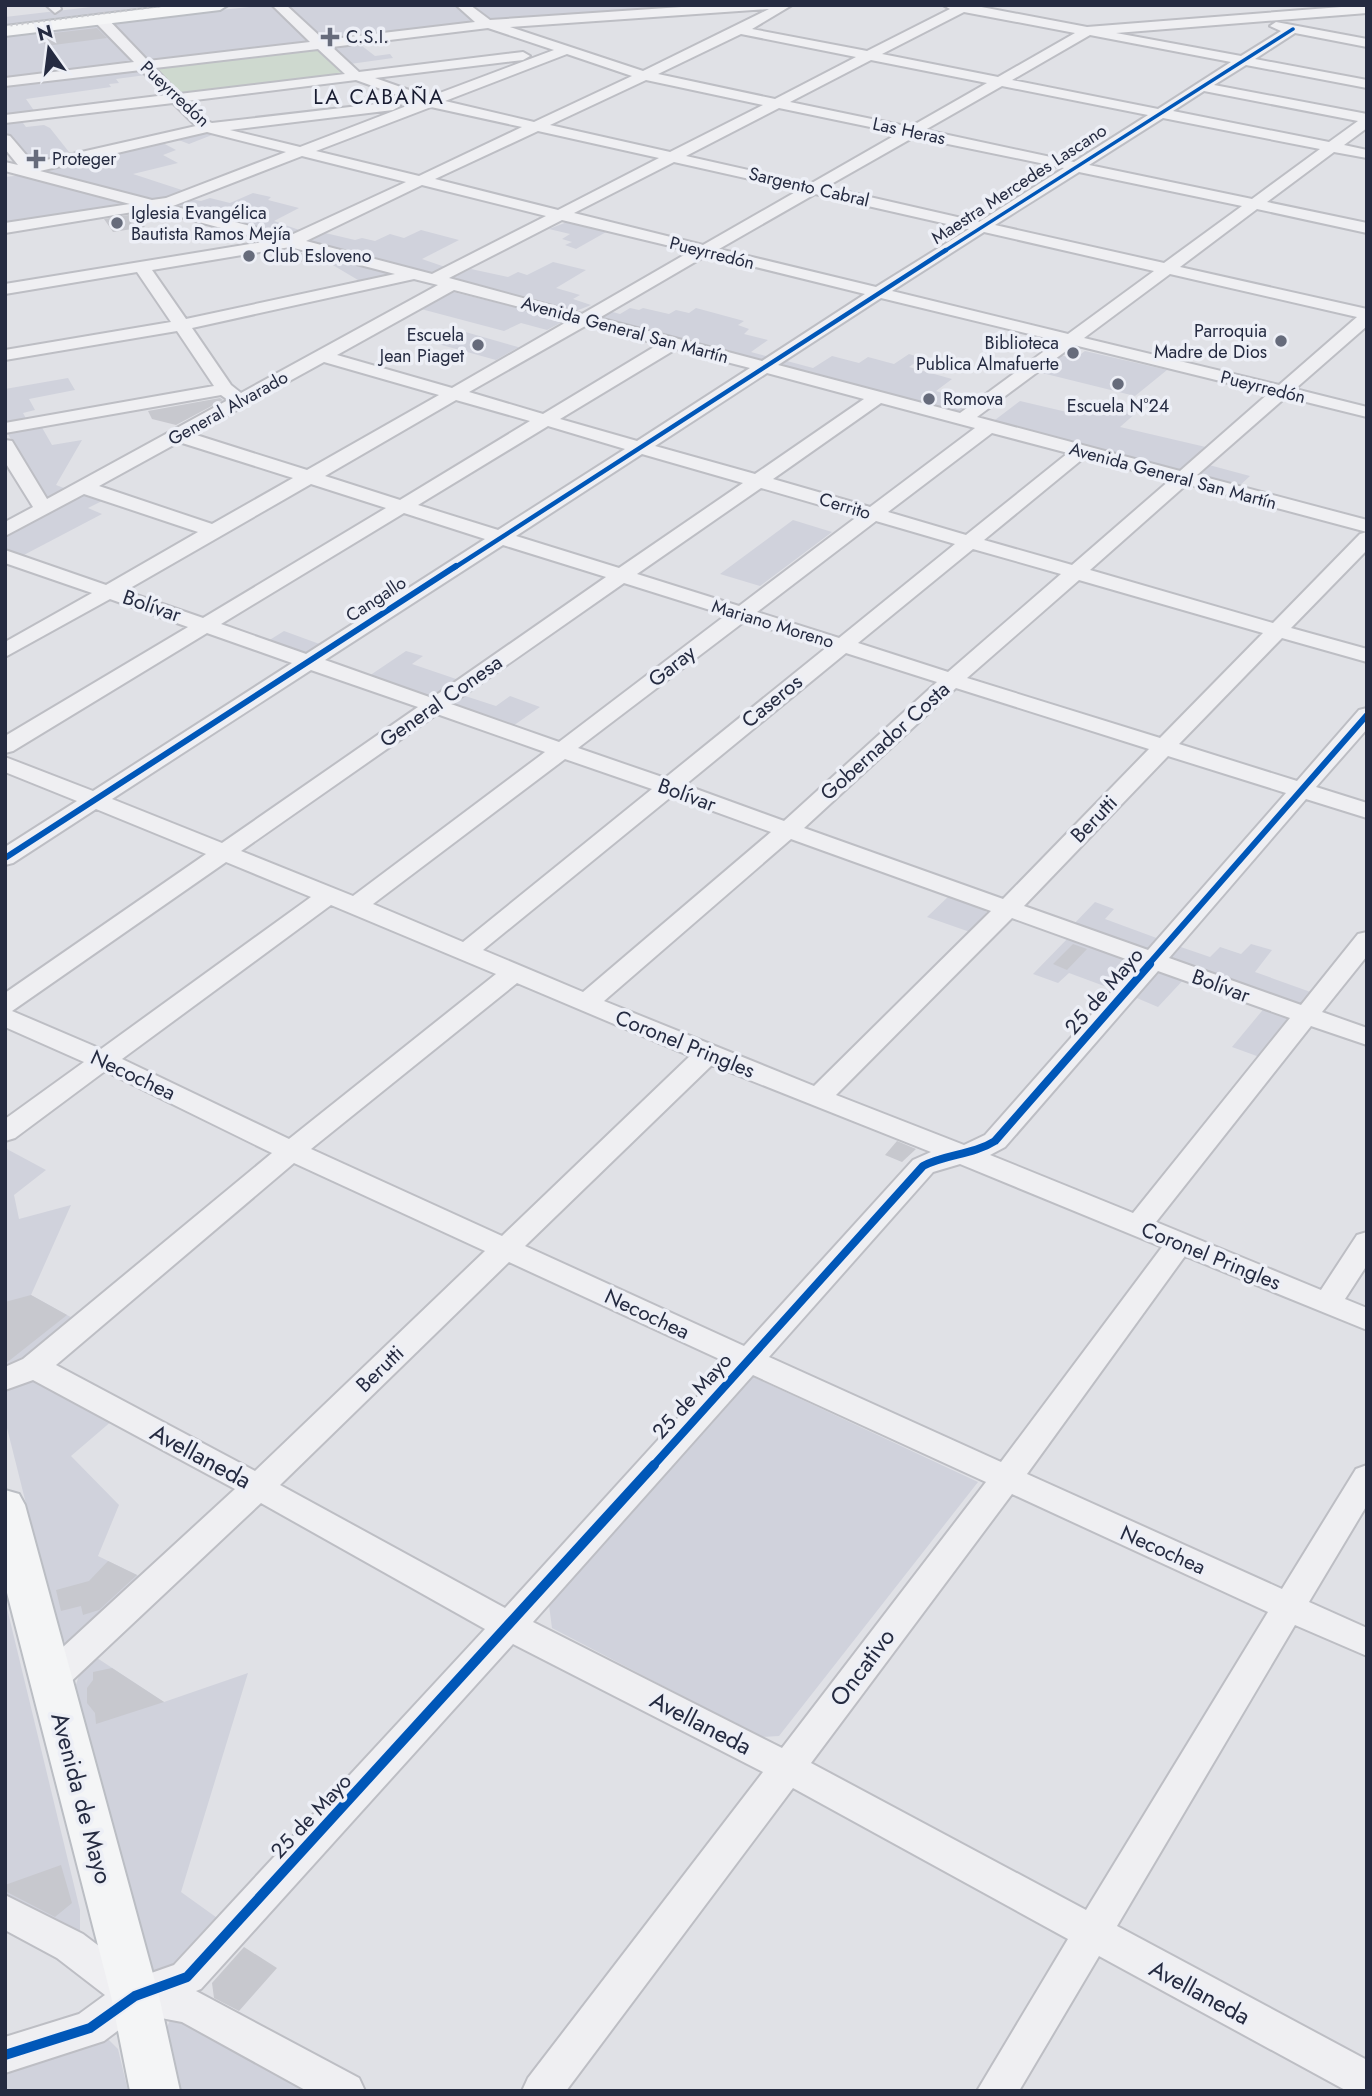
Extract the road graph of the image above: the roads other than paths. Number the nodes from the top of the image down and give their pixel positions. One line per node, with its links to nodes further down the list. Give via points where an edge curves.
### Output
1 (220, 5): 8 (main road)
2 (278, 5): 20 (street, Sargento Cabral)
3 (462, 5): 14 (street, Las Heras)
4 (771, 5): 10 (street)
5 (786, 5): 16 (street)
6 (53, 7): 11 (main road); 12 (main road)
7 (956, 7): 18 (street); 22 (street)
8 (168, 8): 11 (main road)
9 (1362, 8): 13 (street)
10 (651, 9): 14 (street); 16 (street)
11 (95, 12): 17 (main road); 24 (street, Pueyrredón)
12 (5, 15)
13 (1240, 18): 15 (street); 18 (street, via 1183,18)
14 (490, 24): 20 (street); 21 (street, Las Heras)
15 (1293, 29): 19 (street); 23 (street, Maestra Mercedes Lascano)
16 (740, 30): 22 (street); 25 (street)
17 (5, 31)
18 (1088, 31): 23 (street); 28 (street)
19 (1367, 43)
20 (320, 44): 24 (street); 26 (street, Sargento Cabral)
21 (566, 50): 25 (street, Las Heras); 26 (street); 32 (street)
22 (870, 55): 28 (street); 33 (street)
23 (1243, 61): 29 (street); 30 (street, Maestra Mercedes Lascano)
24 (144, 65): 27 (street); 31 (street, Pueyrredón)
25 (643, 75): 33 (street, Las Heras); 37 (street)
26 (356, 76): 31 (street); 32 (street, Sargento Cabral)
27 (5, 82)
28 (1002, 82): 34 (street); 39 (street)
29 (1367, 84)
30 (1203, 87): 34 (street, Maestra Mercedes Lascano); 36 (street)
31 (176, 98): 35 (street); 38 (street, Pueyrredón)
32 (429, 102): 37 (street, Sargento Cabral); 38 (street); 42 (street)
33 (775, 103): 39 (street, Las Heras); 44 (street)
34 (1159, 113): 41 (street); 45 (street, Maestra Mercedes Lascano)
35 (5, 119)
36 (1367, 120): 41 (street)
37 (537, 126): 44 (street, Sargento Cabral); 47 (street)
38 (207, 128): 42 (street, Pueyrredón); 46 (street, via 41,167)
39 (912, 132): 45 (street, Las Heras); 48 (street)
40 (5, 139): 46 (street, via 27,166)
41 (1331, 147): 43 (street); 49 (street)
42 (300, 151): 47 (street, Pueyrredón); 50 (street)
43 (1367, 154)
44 (673, 156): 48 (street, Sargento Cabral); 51 (street)
45 (1075, 167): 49 (street, Las Heras); 52 (street, Maestra Mercedes Lascano)
46 (10, 169): 50 (street, Avenida General San Martín)
47 (419, 181): 51 (street, Pueyrredón); 55 (street)
48 (814, 188): 52 (street, Sargento Cabral); 56 (street)
49 (1252, 204): 54 (street, Las Heras); 58 (street)
50 (153, 206): 53 (street); 55 (street, Avenida General San Martín)
51 (559, 215): 56 (street, Pueyrredón); 60 (street)
52 (983, 227): 58 (street, Sargento Cabral); 62 (street, Maestra Mercedes Lascano)
53 (5, 228)
54 (1367, 228)
55 (290, 242): 57 (street); 59 (street, Avenida General San Martín)
56 (704, 251): 62 (street, Pueyrredón); 64 (street)
57 (142, 267): 61 (street); 65 (street)
58 (1164, 269): 63 (street, Sargento Cabral); 66 (street)
59 (413, 275): 60 (street, Avenida General San Martín); 65 (street)
60 (442, 282): 64 (street, Avenida General San Martín); 69 (street, General Alvarado)
61 (5, 289)
62 (878, 293): 66 (street, Pueyrredón); 70 (street, Maestra Mercedes Lascano)
63 (1367, 316): 71 (street)
64 (584, 319): 67 (street, Avenida General San Martín); 72 (street)
65 (180, 325): 68 (street); 73 (street)
66 (1070, 340): 71 (street, Pueyrredón); 77 (street)
67 (673, 343): 70 (street, Avenida General San Martín); 76 (street)
68 (5, 355)
69 (323, 355): 72 (street, Cerrito); 73 (street, General Alvarado)
70 (764, 368): 74 (street, Avenida General San Martín); 82 (street, Cangallo)
71 (1283, 392): 75 (street, Pueyrredón); 85 (street)
72 (452, 393): 76 (street, Cerrito); 84 (street)
73 (233, 394): 79 (street); 80 (street, General Alvarado)
74 (877, 398): 77 (street, Avenida General San Martín); 86 (street, General Conesa)
75 (1367, 412)
76 (544, 420): 82 (street, Cerrito); 88 (street)
77 (962, 420): 78 (street, Avenida General San Martín)
78 (988, 427): 83 (street, Avenida General San Martín); 91 (street, Garay)
79 (5, 428)
80 (179, 436): 84 (street, Mariano Moreno); 87 (street, General Alvarado)
81 (5, 445): 89 (street)
82 (640, 447): 86 (street, Cerrito); 95 (street, Cangallo)
83 (1081, 452): 85 (street, Avenida General San Martín); 97 (street, Caseros)
84 (310, 476): 88 (street, Mariano Moreno); 94 (street)
85 (1185, 478): 92 (street, Avenida General San Martín); 99 (street, Gobernador Costa)
86 (757, 480): 91 (street, Cerrito); 100 (street, General Conesa)
87 (85, 488): 89 (street, General Alvarado); 94 (street)
88 (402, 505): 95 (street, Mariano Moreno); 103 (street)
89 (43, 510): 90 (street); 93 (street, General Alvarado)
90 (5, 513)
91 (871, 514): 97 (street, Cerrito); 102 (street, Garay)
92 (1367, 526)
93 (5, 530)
94 (212, 531): 101 (street)
95 (499, 538): 100 (street, Mariano Moreno); 108 (street, Cangallo)
96 (1367, 538): 104 (street, Berutti)
97 (970, 542): 99 (street, Cerrito); 105 (street, Caseros)
98 (5, 556): 101 (street, Bolívar)
99 (1076, 573): 104 (street, Cerrito); 109 (street, Gobernador Costa)
100 (621, 576): 102 (street, Mariano Moreno); 110 (street, General Conesa)
101 (109, 591): 103 (street, Bolívar); 106 (street)
102 (740, 614): 105 (street, Mariano Moreno); 114 (street, Garay)
103 (208, 625): 108 (street, Bolívar); 112 (street)
104 (1276, 630): 107 (street, Cerrito); 113 (street, Berutti)
105 (841, 645): 109 (street, Mariano Moreno); 116 (street, Caseros)
106 (5, 651)
107 (1367, 656)
108 (308, 661): 110 (street, Bolívar); 118 (street, Cangallo)
109 (952, 680): 113 (street, Mariano Moreno); 120 (street, Gobernador Costa)
110 (434, 706): 114 (street, Bolívar); 121 (street, General Conesa)
111 (1367, 716): 117 (street, 25 de Mayo)
112 (5, 746)
113 (1164, 747): 117 (street, Mariano Moreno); 125 (street, Berutti)
114 (562, 751): 116 (street, Bolívar); 124 (street, Garay)
115 (5, 764): 118 (street, Coronel Pringles)
116 (668, 787): 120 (street, Bolívar); 127 (street, Caseros)
117 (1301, 791): 119 (street, Mariano Moreno); 128 (street, 25 de Mayo)
118 (93, 800): 121 (street, Coronel Pringles); 122 (street, Cangallo)
119 (1367, 811)
120 (786, 831): 125 (street, Bolívar); 130 (street, Gobernador Costa)
121 (224, 852): 123 (street, Coronel Pringles); 131 (street, General Conesa)
122 (5, 858)
123 (329, 895): 124 (street, Coronel Pringles); 136 (street)
124 (356, 906): 127 (street, Coronel Pringles)
125 (1006, 910): 128 (street, Bolívar); 137 (street, Berutti)
126 (1367, 939): 133 (street)
127 (465, 953): 129 (street, Coronel Pringles)
128 (1153, 961): 133 (street, Bolívar); 140 (street, 25 de Mayo, via 995,1141 978,1152)
129 (513, 973): 130 (street, Coronel Pringles); 139 (street)
130 (585, 1004): 135 (street, Coronel Pringles)
131 (5, 1005)
132 (5, 1017): 136 (street, Necochea)
133 (1307, 1017): 134 (street, Bolívar); 141 (street)
134 (1367, 1037)
135 (708, 1055): 137 (street, Coronel Pringles); 144 (street, Berutti)
136 (105, 1061): 138 (street); 139 (street, Necochea)
137 (817, 1097): 140 (street, Coronel Pringles)
138 (5, 1132)
139 (291, 1151): 144 (street, Necochea); 148 (street)
140 (961, 1154): 141 (street, Coronel Pringles); 147 (street, 25 de Mayo, via 923,1166)
141 (1138, 1226): 143 (street, Coronel Pringles)
142 (1367, 1242): 145 (street)
143 (1180, 1243): 145 (street, Coronel Pringles); 151 (street, Oncativo)
144 (504, 1249): 147 (street, Necochea); 152 (street, Berutti)
145 (1327, 1304): 146 (street, Coronel Pringles)
146 (1367, 1320)
147 (747, 1360): 151 (street, Necochea); 155 (street, 25 de Mayo)
148 (34, 1367): 149 (street); 152 (street, Avellaneda)
149 (5, 1379)
150 (1367, 1478): 154 (street)
151 (1006, 1479): 154 (street, Necochea); 158 (street, Oncativo)
152 (258, 1487): 155 (street, Avellaneda); 157 (street, Berutti)
153 (5, 1505): 157 (main road, Avenida de Mayo)
154 (1288, 1607): 156 (street, Necochea); 160 (street)
155 (509, 1626): 158 (street, Avellaneda); 161 (street, 25 de Mayo, via 187,1976)
156 (1367, 1643)
157 (50, 1680): 161 (main road, Avenida de Mayo)
158 (786, 1766): 160 (street, Avellaneda); 166 (street, Oncativo)
159 (5, 1911): 161 (street, via 70,1946)
160 (1093, 1935): 163 (street, Avellaneda); 167 (street)
161 (135, 1996): 162 (street, 25 de Mayo, via 90,2028); 164 (main road, Avenida de Mayo); 165 (street, via 189,2006)
162 (5, 2055)
163 (1367, 2081)
164 (155, 2091)
165 (345, 2091)
166 (542, 2091)
167 (997, 2091)

